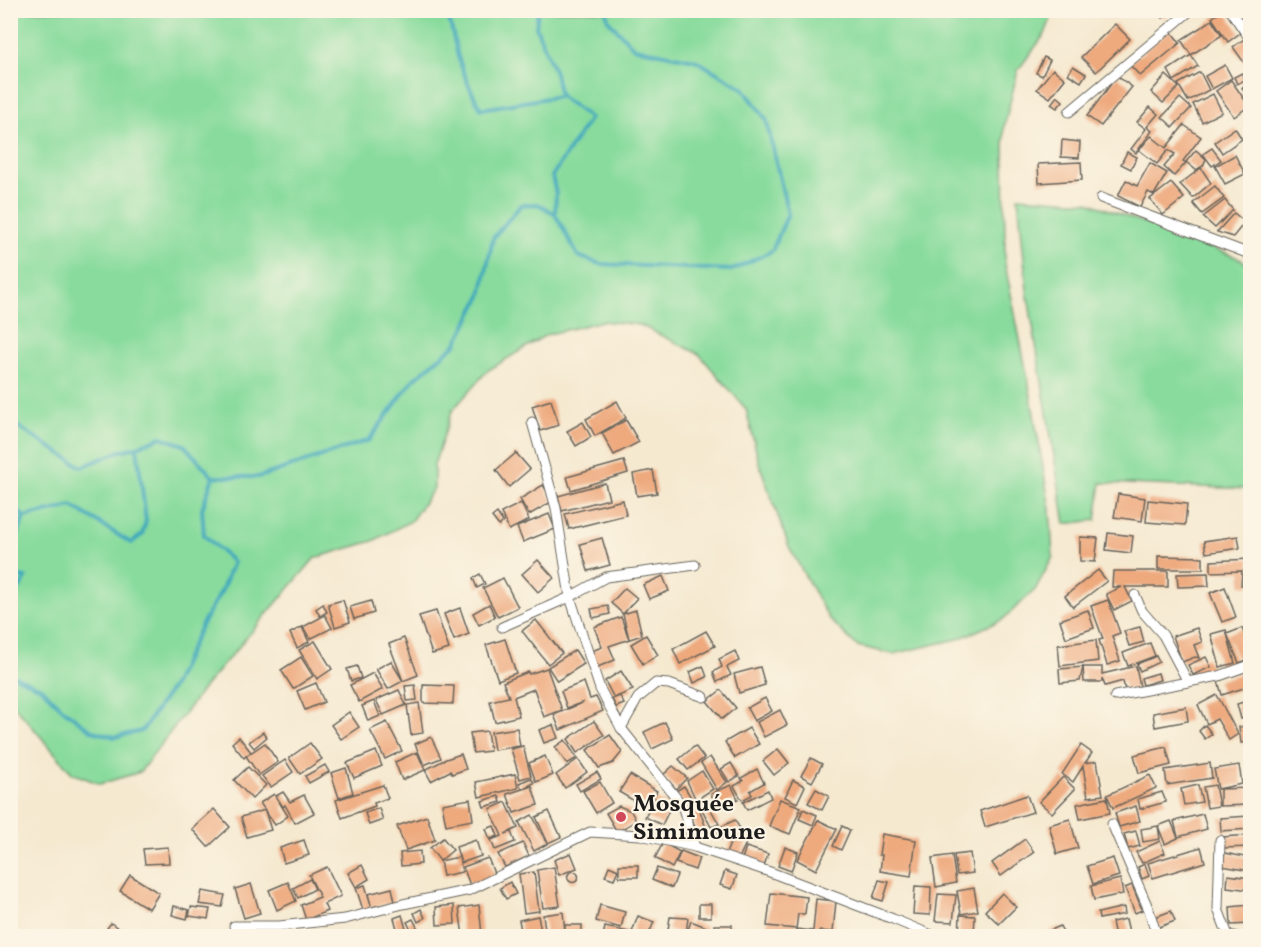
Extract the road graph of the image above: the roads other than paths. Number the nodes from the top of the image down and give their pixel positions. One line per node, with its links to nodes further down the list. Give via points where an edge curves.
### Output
1 (1191, 10): 4 (street)
2 (1230, 10): 3 (street)
3 (1251, 39)
4 (1069, 112)
5 (1101, 198): 6 (street)
6 (1251, 257)
7 (532, 422): 10 (street, via 556,508)
8 (695, 565): 10 (street, via 606,577)
9 (1135, 595): 13 (street, via 1142,611 1163,635)
10 (570, 597): 11 (street); 16 (street, via 600,689)
11 (502, 627)
12 (1251, 665): 13 (street)
13 (1188, 682): 14 (street)
14 (1115, 696)
15 (704, 697): 16 (street, via 656,682 638,698)
16 (621, 728): 19 (street, via 682,805)
17 (1112, 824): 22 (street)
18 (1220, 840): 23 (street, via 1218,909 1228,935)
19 (695, 847): 20 (street, via 640,835 590,832 470,890 345,919); 21 (street)
20 (234, 926)
21 (934, 936)
22 (1157, 936)
23 (1234, 936)

